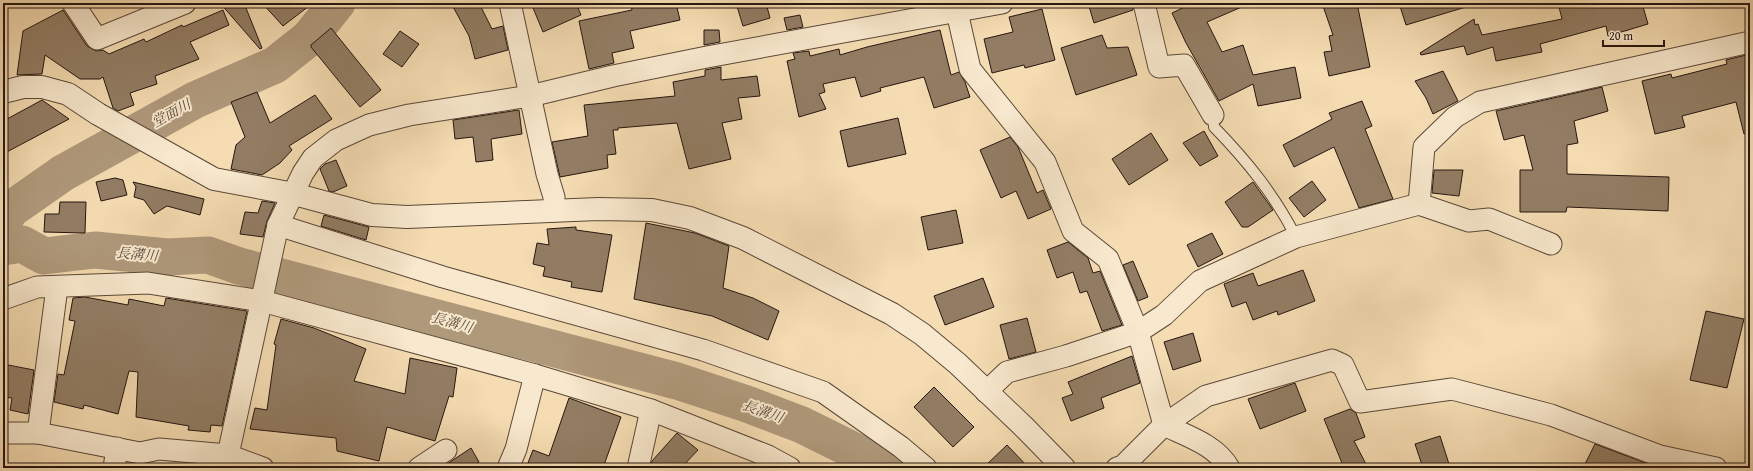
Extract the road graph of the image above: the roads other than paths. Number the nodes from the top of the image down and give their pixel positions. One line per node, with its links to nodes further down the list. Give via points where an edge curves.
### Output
1 (73, 3): 6 (street, via 97,39)
2 (185, 3): 6 (street)
3 (510, 3): 10 (street)
4 (1002, 3): 7 (street)
5 (1144, 3): 11 (street, via 1159,67 1184,64)
6 (142, 11)
7 (957, 12): 10 (street, via 785,42 614,76); 21 (street, via 970,69 1045,162 1073,231 1108,259)
8 (1750, 42): 13 (street, via 1480,102 1455,117 1424,147)
9 (3, 92): 12 (street, via 23,87 42,87 68,94 98,114 214,179)
10 (530, 96): 12 (street, via 409,115 369,125 336,140 313,158); 14 (street, via 554,197)
11 (1213, 115): 16 (lane, via 1214,127 1249,163 1283,210)
12 (294, 194): 14 (street, via 372,215 407,218); 15 (street)
13 (1419, 204): 16 (street); 17 (street, via 1469,221 1489,219)
14 (554, 211): 23 (street, via 652,210 690,218 743,238 892,314 922,334)
15 (278, 225): 20 (street); 36 (street, via 443,277 703,350 823,392 901,446)
16 (1296, 237): 21 (street, via 1200,281 1164,315)
17 (1551, 244)
18 (56, 287): 19 (street, via 37,287); 20 (street, via 148,283); 27 (street)
19 (3, 299)
20 (262, 301): 22 (street); 30 (street)
21 (1138, 332): 23 (street, via 1007,372); 25 (street)
22 (535, 375): 24 (street); 33 (street, via 516,449)
23 (986, 392): 37 (street)
24 (651, 410): 34 (street); 35 (street, via 768,456)
25 (1164, 425): 38 (street, via 1123,466); 39 (street, via 1202,443 1225,460); 40 (street, via 1206,396 1332,360 1343,365 1360,402 1452,389 1551,415 1660,456)
26 (3, 433): 27 (street)
27 (38, 433): 29 (street)
28 (446, 450): 32 (street)
29 (115, 458): 30 (street, via 159,449)
30 (229, 462): 31 (street)
31 (263, 468)
32 (419, 468)
33 (508, 468)
34 (638, 468)
35 (790, 468)
36 (926, 468)
37 (1064, 468)
38 (1117, 468)
39 (1229, 468)
40 (1716, 468)

